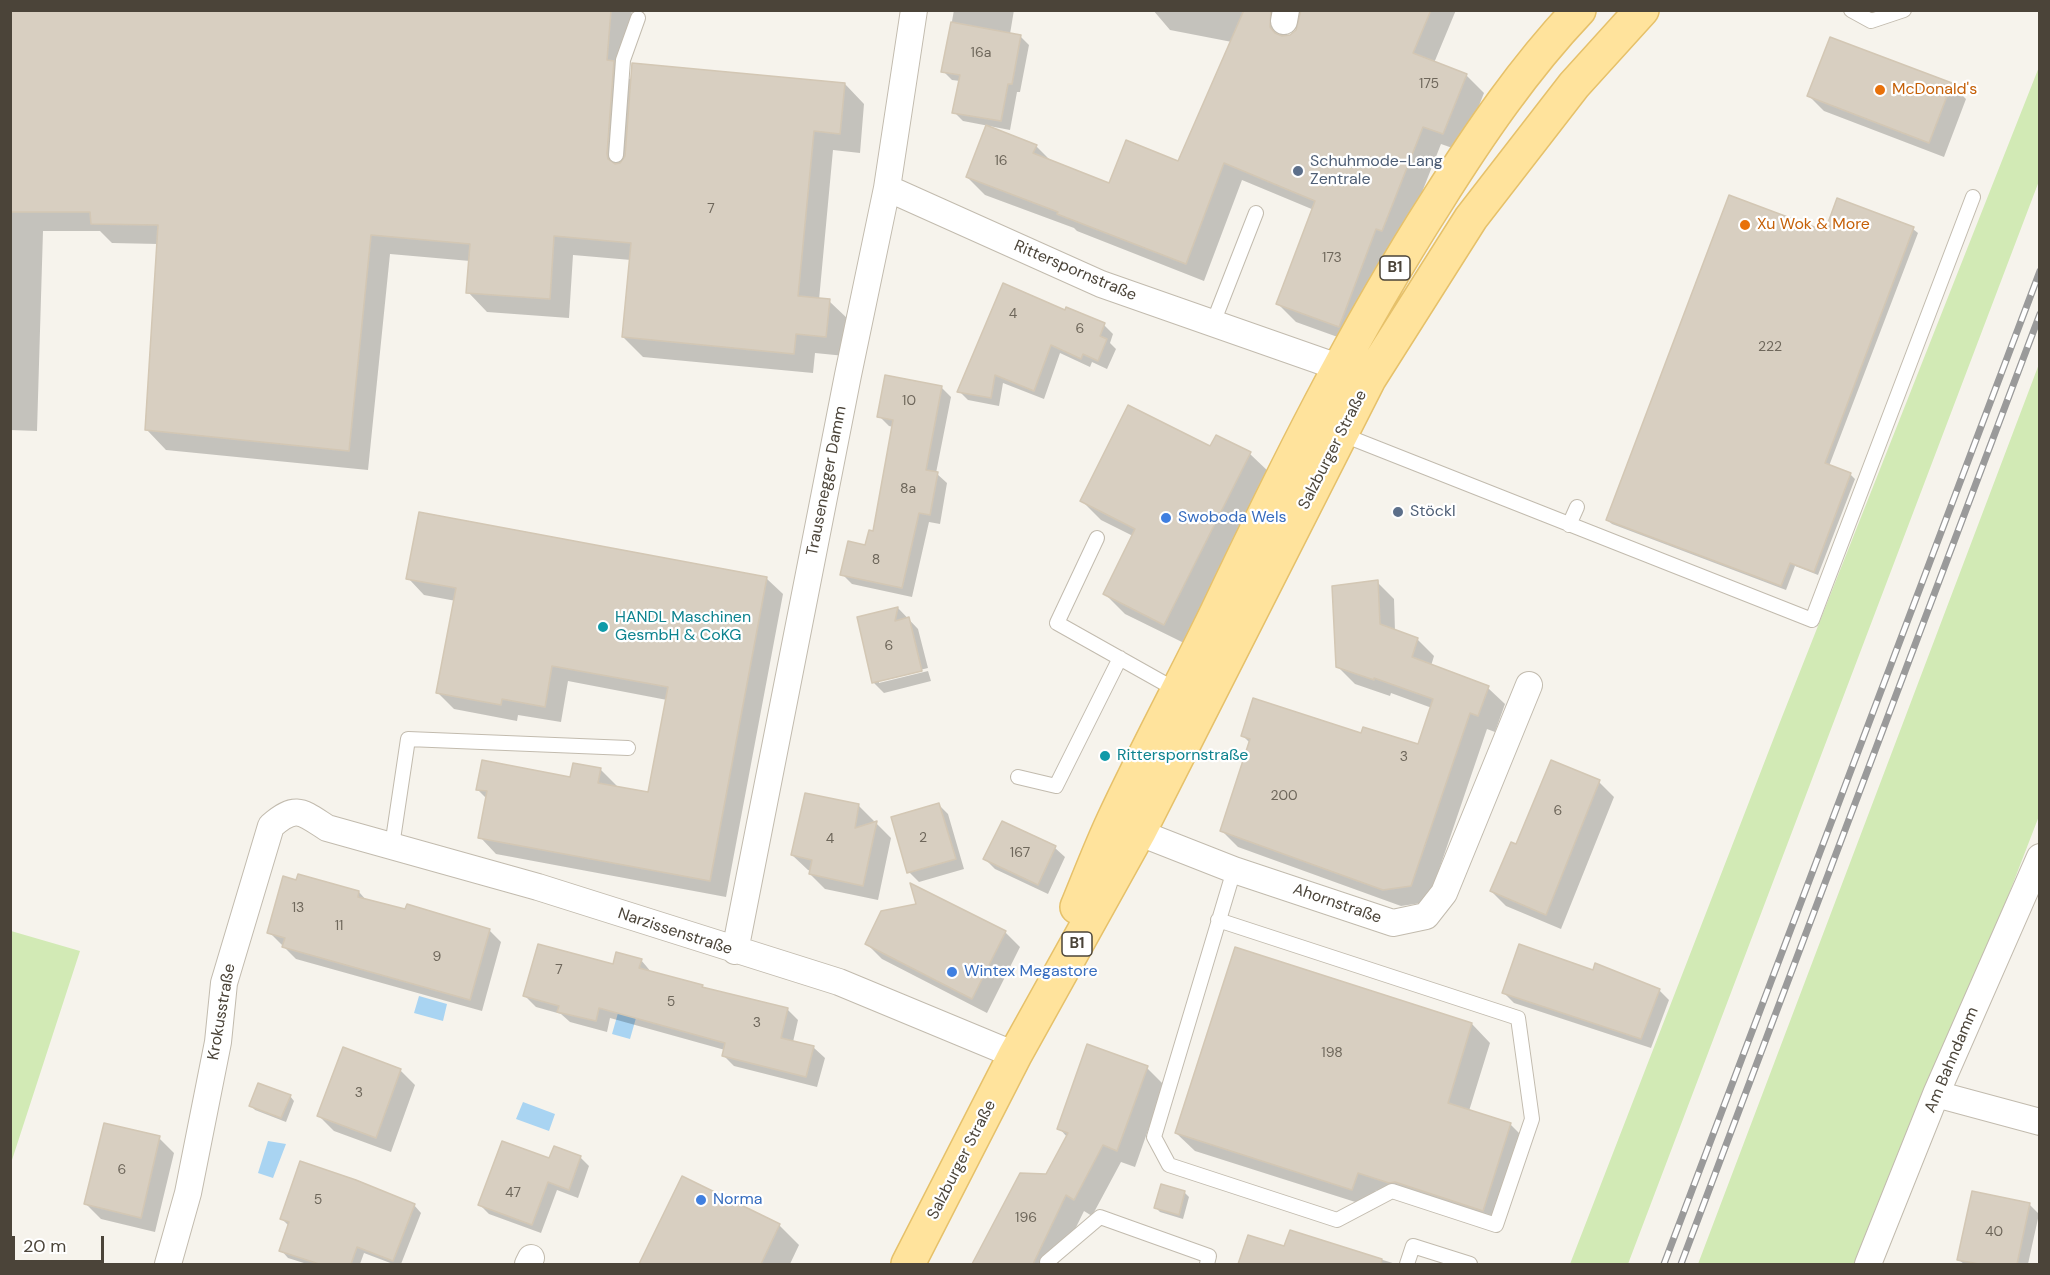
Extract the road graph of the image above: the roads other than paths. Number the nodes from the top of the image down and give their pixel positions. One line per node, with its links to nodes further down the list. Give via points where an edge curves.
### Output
1 (914, 10): 8 (street, Trausenegger Damm)
2 (1579, 10): 12 (main road, Salzburger Straße / B1, via 1478,136 1404,251)
3 (1642, 10): 13 (main road, Salzburger Straße / B1, via 1574,85 1471,218)
4 (1851, 10): 5 (lane, via 1871,21)
5 (1904, 10)
6 (638, 18): 7 (lane, via 623,60)
7 (616, 155)
8 (887, 188): 11 (street, Ritterspornstraße, via 1101,284); 29 (street, Trausenegger Damm)
9 (1973, 197): 16 (lane, via 1812,620)
10 (1256, 213): 11 (lane)
11 (1213, 323): 12 (street, Ritterspornstraße)
12 (1339, 367): 13 (street, Ritterspornstraße); 20 (main road, Salzburger Straße / B1, via 1269,503)
13 (1369, 379): 14 (main road, Salzburger Straße / B1)
14 (1341, 434): 16 (lane); 20 (main road, Salzburger Straße / B1)
15 (1577, 507): 16 (lane)
16 (1569, 525)
17 (1097, 538): 18 (lane, via 1057,623)
18 (1120, 658): 20 (lane); 22 (lane, via 1056,786)
19 (1529, 685): 27 (street, Ahornstraße, via 1444,893 1426,916 1393,923)
20 (1191, 698): 23 (main road, Salzburger Straße / B1)
21 (628, 748): 25 (lane, via 408,739)
22 (1018, 777)
23 (1126, 827): 27 (street, Ahornstraße); 30 (main road, Salzburger Straße / B1)
24 (327, 828): 25 (street, Narzissenstraße); 34 (street, Krokusstraße, via 302,812 285,813 271,826 224,983 218,1042 191,1182)
25 (392, 846): 29 (street, Narzissenstraße, via 538,887)
26 (2040, 857): 31 (street, Am Bahndamm)
27 (1234, 870): 28 (lane)
28 (1218, 920): 28 (lane, via 1154,1137 1169,1165 1336,1220 1392,1191 1496,1225 1532,1119 1518,1018)
29 (735, 951): 30 (street, Narzissenstraße, via 839,982)
30 (1015, 1055): 35 (main road, Salzburger Straße / B1)
31 (1936, 1094): 32 (street); 39 (street, Am Bahndamm)
32 (2040, 1122)
33 (1047, 1262): 36 (lane, via 1100,1217 1209,1256)
34 (168, 1264)
35 (908, 1264)
36 (1207, 1264)
37 (1407, 1264): 38 (lane, via 1413,1246)
38 (1470, 1264)
39 (1868, 1264)

